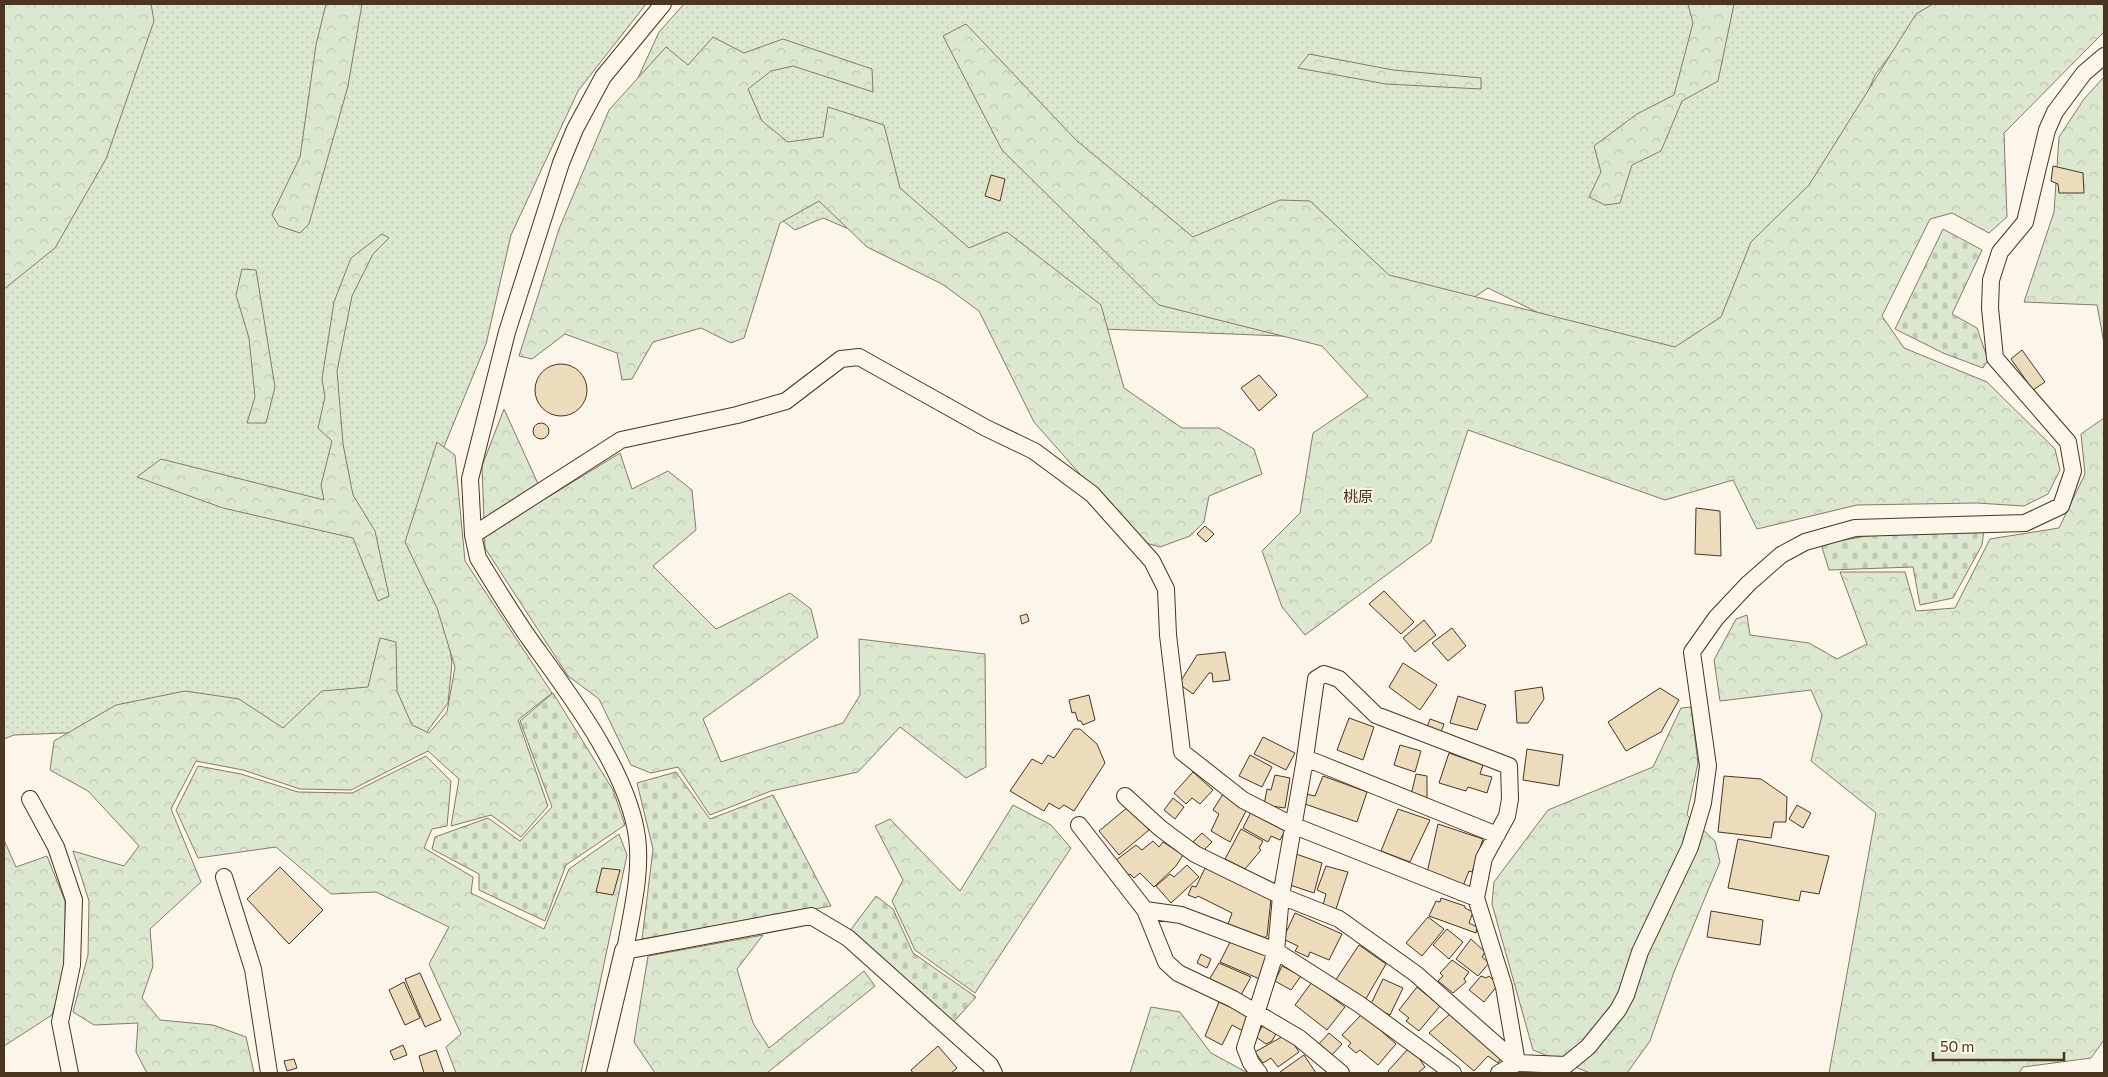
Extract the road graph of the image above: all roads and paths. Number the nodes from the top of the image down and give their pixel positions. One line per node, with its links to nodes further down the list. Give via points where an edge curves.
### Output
1 (663, 4): 3 (street, via 603,77 561,163 507,332 476,451 470,479)
2 (2104, 56): 18 (street, via 2084,74 2055,112 2047,130 2025,222 2000,252 1991,280 1995,358 2068,442 2074,471 2061,506 2025,523 1855,528 1805,542 1781,554 1716,618 1692,652 1708,766 1703,802 1690,847 1640,952 1622,1002)
3 (473, 535): 8 (street, via 621,440 786,401 841,359 859,357 1034,451 1092,494 1152,561 1166,589 1168,635 1182,752 1243,800); 14 (street, via 478,558 602,748 632,810 638,863)
4 (1304, 765): 8 (street); 9 (street, via 1313,761); 9 (street, via 1316,679 1324,674 1339,679 1376,715 1509,766 1510,799 1507,816)
5 (1125, 796): 11 (street, via 1160,828 1196,854)
6 (30, 799): 19 (street, via 56,847 74,900 72,965 60,1022)
7 (1079, 825): 13 (street)
8 (1292, 825): 11 (street); 12 (street)
9 (1497, 835): 12 (street, via 1484,858)
10 (224, 877): 20 (street, via 253,968)
11 (1281, 896): 15 (street); 17 (street, via 1339,919 1355,930 1416,974)
12 (1476, 898): 17 (street, via 1504,986)
13 (1145, 910): 15 (street, via 1181,915); 16 (street, via 1166,962 1178,973)
14 (625, 951): 21 (street); 22 (street, via 811,916 848,938)
15 (1276, 952): 16 (street); 25 (street, via 1359,1004)
16 (1258, 1013): 23 (street, via 1245,1048); 24 (street, via 1299,1038)
17 (1517, 1063): 18 (street); 26 (street)
18 (1570, 1069)
19 (70, 1073)
20 (269, 1073)
21 (596, 1073)
22 (994, 1073)
23 (1259, 1073)
24 (1341, 1073)
25 (1453, 1073)
26 (1499, 1073)

